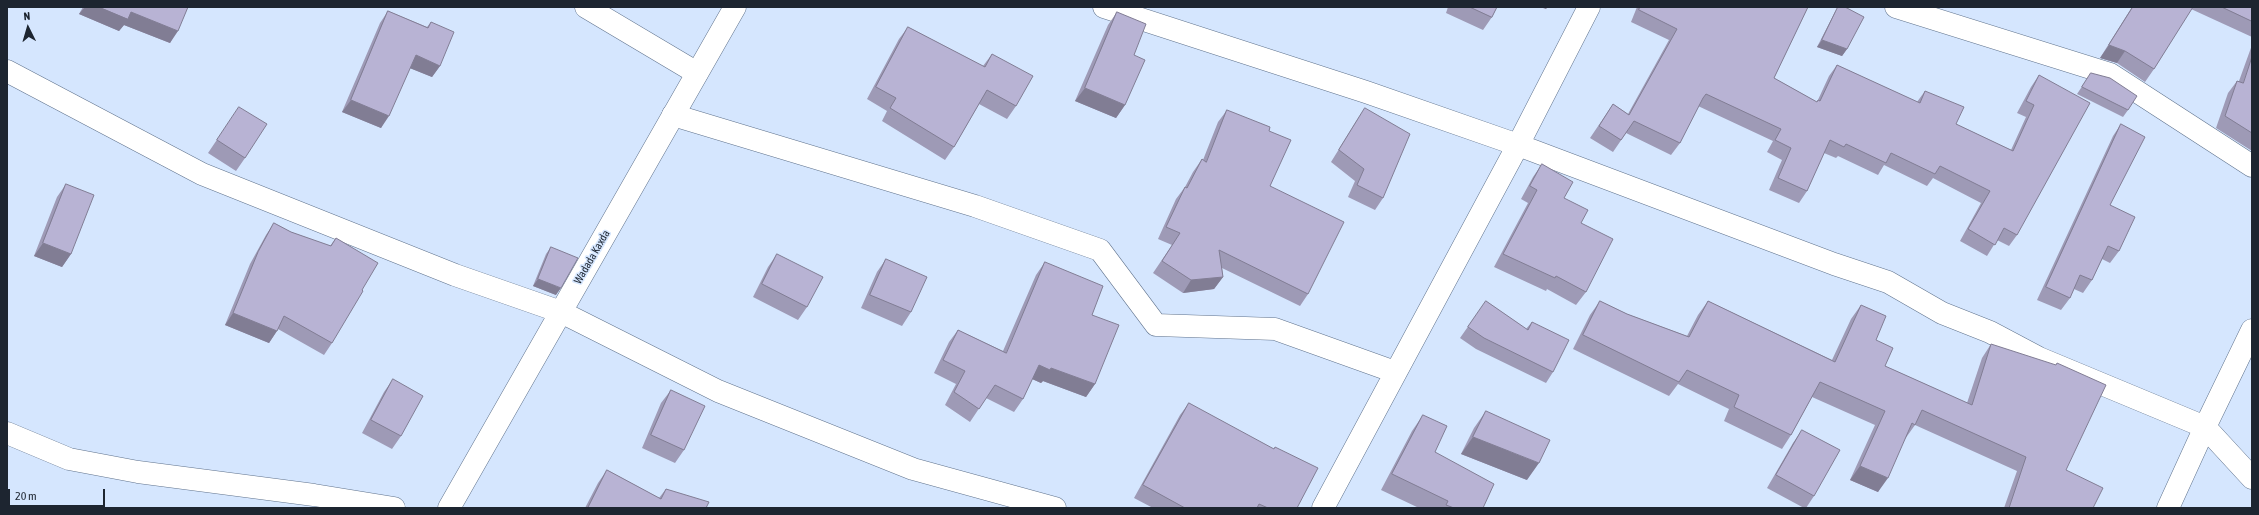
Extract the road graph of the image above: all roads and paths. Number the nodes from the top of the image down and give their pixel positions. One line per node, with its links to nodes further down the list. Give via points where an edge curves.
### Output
1 (586, 7): 7 (street)
2 (735, 7): 7 (street, Wadada Kaxda)
3 (1104, 7): 9 (street, via 1366,92)
4 (1589, 7): 9 (street)
5 (1896, 7): 10 (street, via 2110,74)
6 (7, 70): 11 (street, via 202,174 455,275)
7 (697, 73): 8 (street, Wadada Kaxda)
8 (673, 115): 11 (street, Wadada Kaxda); 13 (street, via 974,206 1100,250 1156,325 1275,329)
9 (1518, 145): 13 (street); 14 (street, via 1888,282 1942,313 1990,332 2039,358)
10 (2252, 166)
11 (561, 312): 18 (street, Wadada Kaxda); 19 (street, via 718,391 899,463)
12 (2252, 330): 14 (street)
13 (1395, 372): 20 (street)
14 (2205, 427): 16 (street); 21 (street)
15 (7, 433): 17 (street, via 69,459 138,472)
16 (2252, 478)
17 (394, 508)
18 (449, 508)
19 (1055, 508)
20 (1322, 508)
21 (2168, 508)

